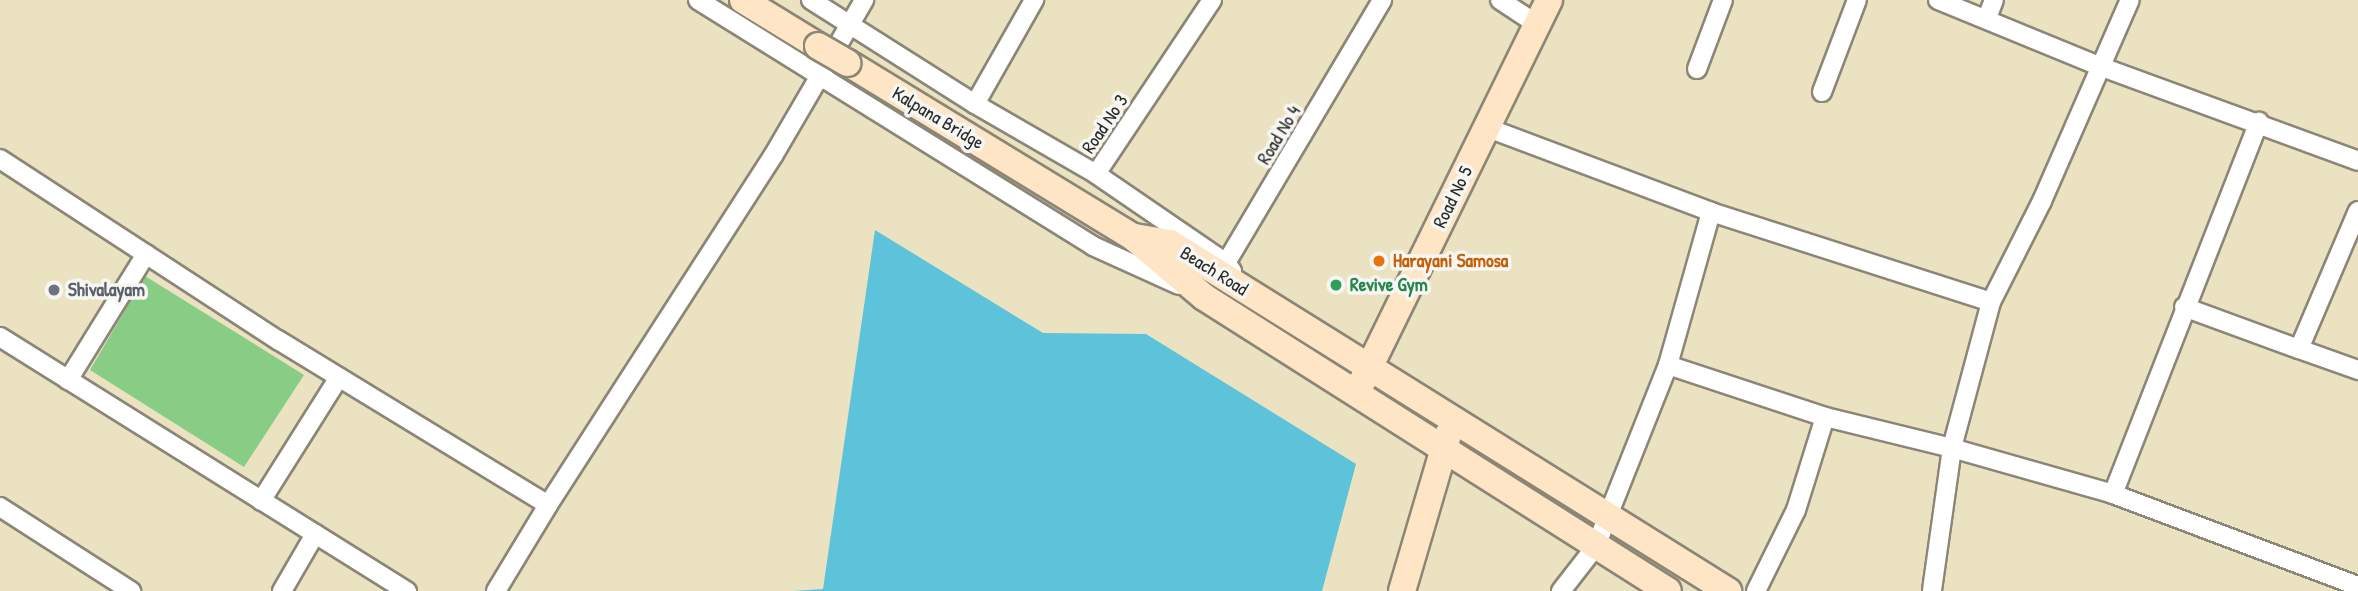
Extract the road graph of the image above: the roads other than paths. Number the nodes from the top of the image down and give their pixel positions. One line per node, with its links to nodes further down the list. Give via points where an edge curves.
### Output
1 (698, 0): 20 (street)
2 (743, 0): 30 (main road, Kalpana Bridge, bridge)
3 (811, 0): 16 (street)
4 (864, 0): 16 (street)
5 (1034, 0): 22 (street)
6 (1212, 0): 27 (street, Road No 3)
7 (1382, 0): 32 (street, Road No 4)
8 (1500, 0): 17 (street)
9 (1549, 0): 17 (main road, Road No 5)
10 (1723, 0): 19 (street)
11 (1857, 0): 21 (street)
12 (1938, 0): 15 (street)
13 (1994, 0): 15 (street)
14 (2130, 0): 18 (street)
15 (1987, 18): 18 (street)
16 (850, 24): 20 (street); 22 (street)
17 (1538, 25): 24 (main road, Road No 5)
18 (2098, 66): 23 (street); 35 (street, via 2042,201)
19 (1697, 69)
20 (821, 75): 34 (street, via 1093,246); 51 (street)
21 (1822, 92)
22 (975, 104): 27 (street)
23 (2259, 122): 26 (street); 36 (street)
24 (1488, 128): 29 (street); 40 (main road, Road No 5)
25 (0, 159): 31 (street)
26 (2358, 161)
27 (1096, 174): 32 (street, Road No 3)
28 (2358, 211): 38 (street)
29 (1711, 212): 35 (street); 39 (street)
30 (1133, 237): 33 (main road, Beach Road, via 1170,243); 34 (main road, Beach Road)
31 (146, 254): 42 (street); 43 (street)
32 (1226, 262): 33 (street)
33 (1243, 289): 40 (main road, Beach Road)
34 (1204, 297): 44 (main road, Beach Road)
35 (1991, 303): 47 (street)
36 (2184, 307): 38 (street); 49 (street)
37 (0, 337): 43 (street)
38 (2299, 349): 41 (street)
39 (1668, 365): 45 (street); 53 (street)
40 (1369, 368): 44 (main road, Road No 5); 46 (main road, Beach Road)
41 (2358, 370)
42 (339, 377): 50 (street); 51 (street)
43 (68, 380): 50 (street)
44 (1355, 394): 48 (main road, Beach Road)
45 (1825, 417): 47 (street); 66 (street, via 1796,510)
46 (1452, 420): 48 (main road); 53 (main road, Beach Road)
47 (1952, 448): 49 (street); 67 (street)
48 (1444, 451): 55 (main road, Beach Road); 62 (main road)
49 (2113, 494): 56 (street)
50 (261, 501): 54 (street)
51 (548, 505): 61 (street)
52 (0, 507): 58 (street)
53 (1608, 515): 55 (street); 65 (main road, Beach Road)
54 (316, 534): 59 (street); 60 (street)
55 (1596, 546): 63 (street); 64 (main road, Beach Road)
56 (2328, 584): 57 (street)
57 (2358, 586)
58 (131, 591)
59 (282, 591)
60 (408, 591)
61 (496, 591)
62 (1402, 591)
63 (1561, 591)
64 (1668, 591)
65 (1728, 591)
66 (1756, 591)
67 (1932, 591)

